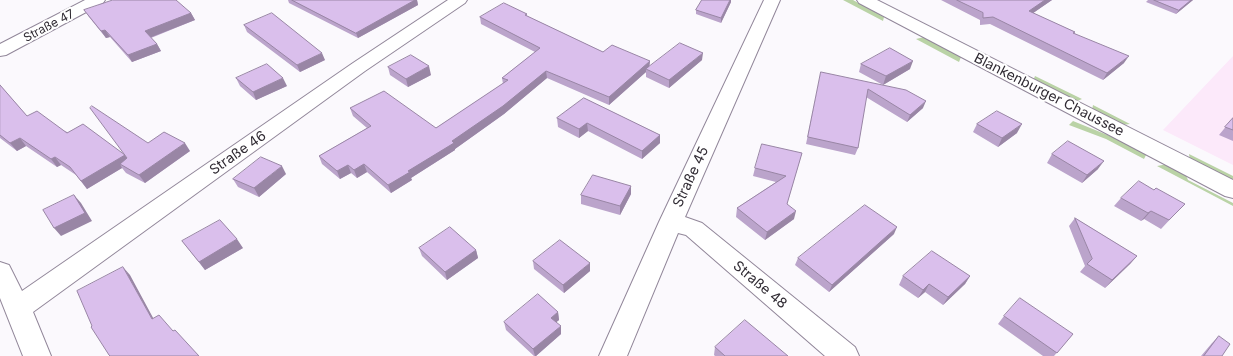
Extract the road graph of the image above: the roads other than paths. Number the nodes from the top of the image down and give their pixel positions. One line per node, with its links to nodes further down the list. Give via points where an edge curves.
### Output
1 (97, 0): 5 (street, Straße 47)
2 (459, 0): 9 (street, Straße 46, via 353,71)
3 (772, 0): 7 (street, Straße 45)
4 (864, 0): 6 (street, Blankenburger Chaussee)
5 (0, 51)
6 (1233, 190)
7 (671, 222): 11 (street, Straße 45); 12 (street, Straße 48, via 694,229)
8 (0, 272): 9 (street)
9 (18, 308): 10 (street)
10 (37, 356)
11 (613, 356)
12 (845, 356)

